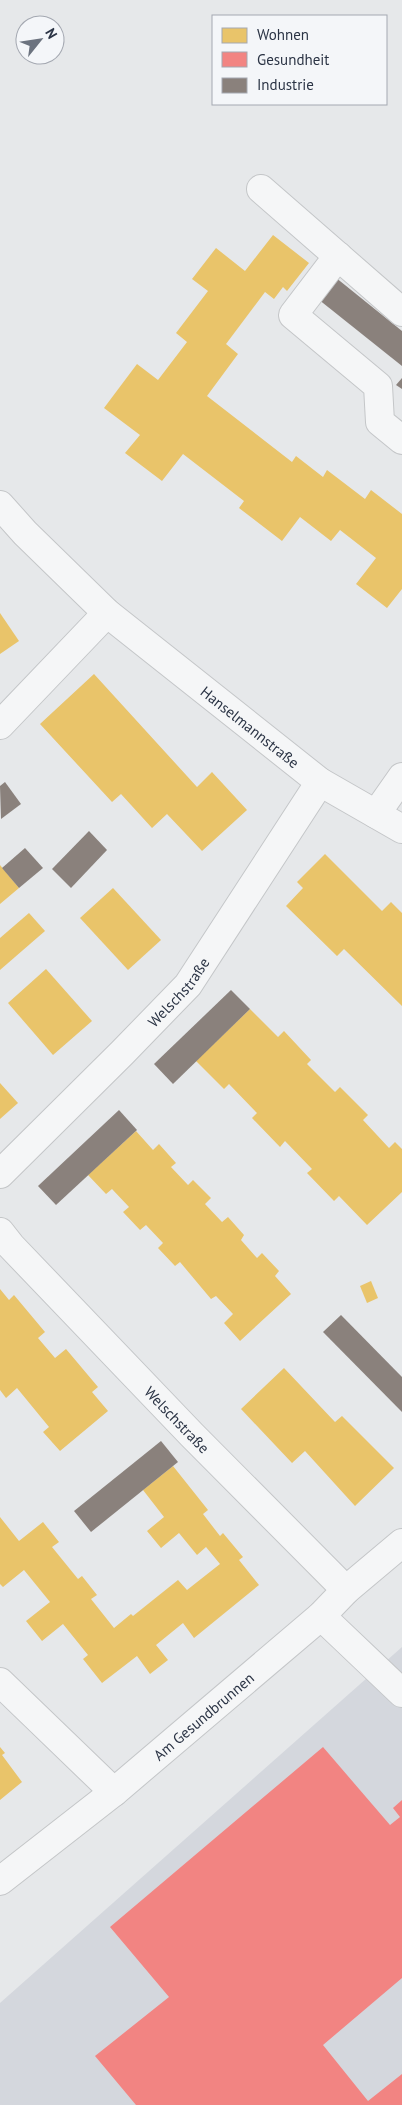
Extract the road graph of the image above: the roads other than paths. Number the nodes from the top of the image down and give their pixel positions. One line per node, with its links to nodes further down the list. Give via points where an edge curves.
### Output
1 (261, 189): 2 (street)
2 (338, 256): 3 (street); 4 (street, via 292,315 378,386 380,422)
3 (402, 312)
4 (402, 440)
5 (0, 505): 6 (street, Hanselmannstraße)
6 (107, 613): 7 (street); 9 (street, Hanselmannstraße)
7 (0, 726)
8 (402, 777): 10 (street)
9 (320, 782): 10 (street, Hanselmannstraße); 12 (street, Welschstraße, via 188,984)
10 (376, 814): 11 (street, Hanselmannstraße)
11 (402, 829)
12 (0, 1174)
13 (4, 1244): 15 (street, Welschstraße)
14 (402, 1543): 15 (street, Am Gesundbrunnen)
15 (346, 1590): 16 (street, Am Gesundbrunnen)
16 (321, 1616): 18 (street); 19 (street, Am Gesundbrunnen)
17 (0, 1682): 19 (street)
18 (402, 1693)
19 (114, 1792): 20 (street, Am Gesundbrunnen)
20 (0, 1881)

